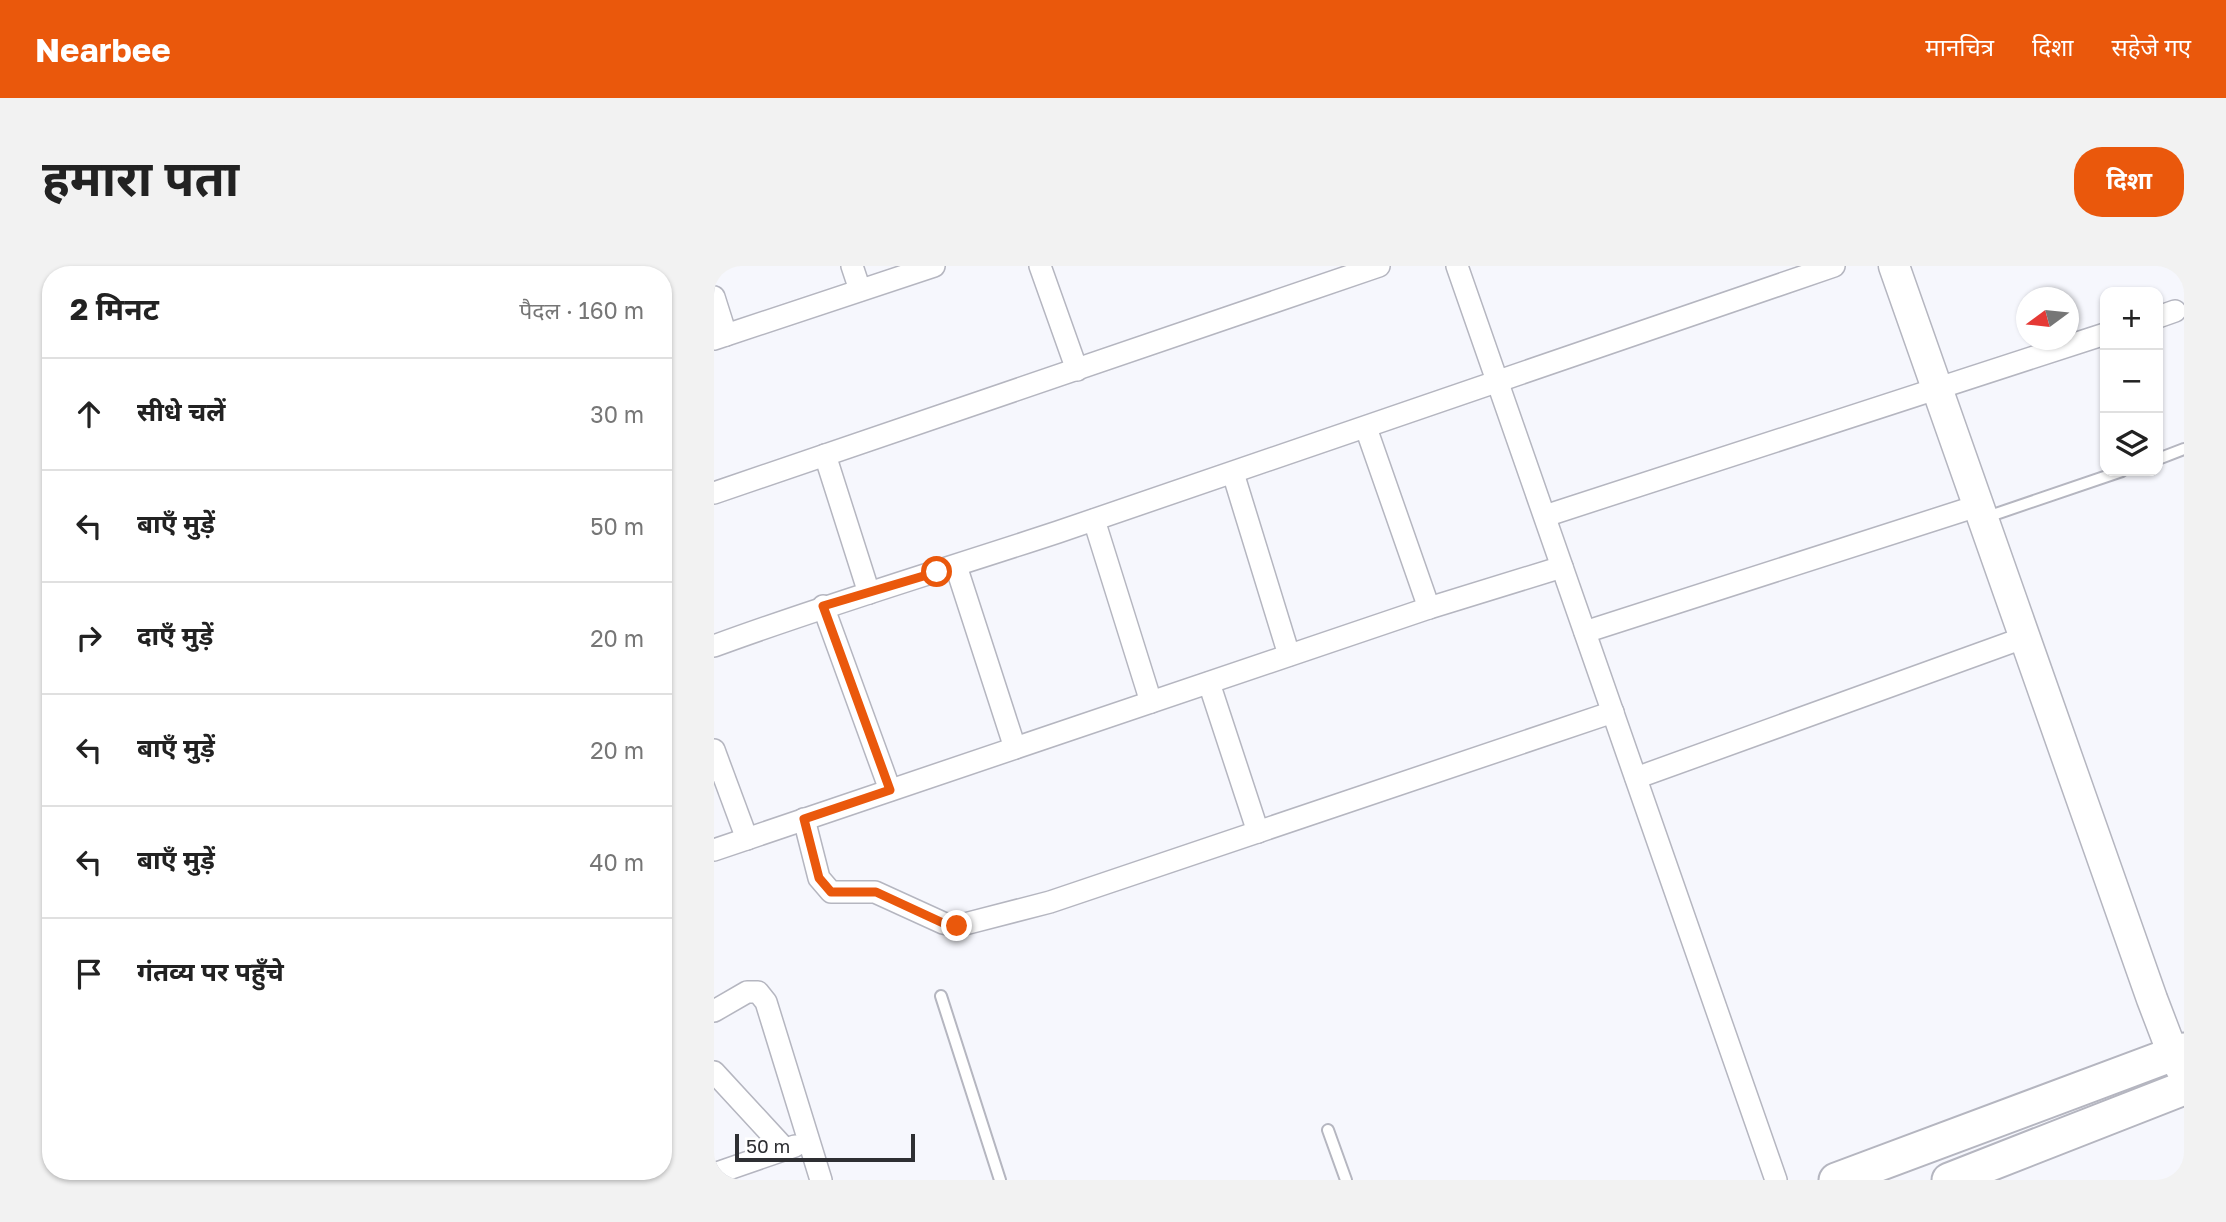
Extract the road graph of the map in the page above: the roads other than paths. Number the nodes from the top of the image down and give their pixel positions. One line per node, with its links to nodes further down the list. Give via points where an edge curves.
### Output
1 (852, 266): 8 (street)
2 (934, 266): 8 (street)
3 (1040, 266): 12 (street)
4 (1379, 266): 12 (street)
5 (1457, 266): 13 (street)
6 (1834, 266): 13 (street)
7 (1894, 266): 14 (street)
8 (860, 290): 11 (street)
9 (714, 297): 11 (street)
10 (2100, 336): 14 (street)
11 (720, 337)
12 (1077, 370): 17 (street)
13 (1499, 384): 15 (street); 23 (street)
14 (1936, 388): 22 (street); 23 (street)
15 (1366, 428): 19 (street); 29 (street)
16 (2184, 449): 18 (lane)
17 (825, 455): 21 (street); 27 (street)
18 (2163, 456)
19 (1233, 473): 24 (street); 33 (street)
20 (2105, 476): 22 (lane)
21 (714, 493)
22 (1979, 513): 30 (street); 31 (street)
23 (1545, 516): 26 (street)
24 (1094, 520): 25 (street); 35 (street)
25 (956, 566): 27 (street); 37 (street)
26 (1562, 567): 29 (street); 30 (street)
27 (869, 593): 28 (street)
28 (823, 606): 32 (street); 40 (street)
29 (1429, 608): 33 (street)
30 (1585, 632): 36 (street)
31 (2023, 638): 39 (street); 47 (street)
32 (714, 646)
33 (1289, 656): 34 (street)
34 (1209, 682): 35 (street); 42 (street)
35 (1151, 702): 37 (street)
36 (1614, 712): 39 (street); 42 (street)
37 (1015, 748): 40 (street)
38 (714, 750): 43 (street)
39 (1636, 778): 57 (street)
40 (890, 790): 41 (street)
41 (804, 819): 42 (street, via 819,878 831,892 876,892 957,926 1050,902); 43 (street)
42 (1258, 832)
43 (747, 839): 44 (street)
44 (714, 850)
45 (941, 996): 55 (lane)
46 (714, 1010): 51 (street, via 747,992 758,992 766,1002)
47 (2180, 1060): 58 (main road)
48 (714, 1072): 52 (street)
49 (2184, 1088): 59 (main road)
50 (1328, 1130): 56 (lane)
51 (807, 1142): 52 (street); 54 (street)
52 (785, 1149): 53 (street)
53 (714, 1174)
54 (821, 1180)
55 (1000, 1180)
56 (1346, 1180)
57 (1776, 1180)
58 (1836, 1180)
59 (1949, 1180)

